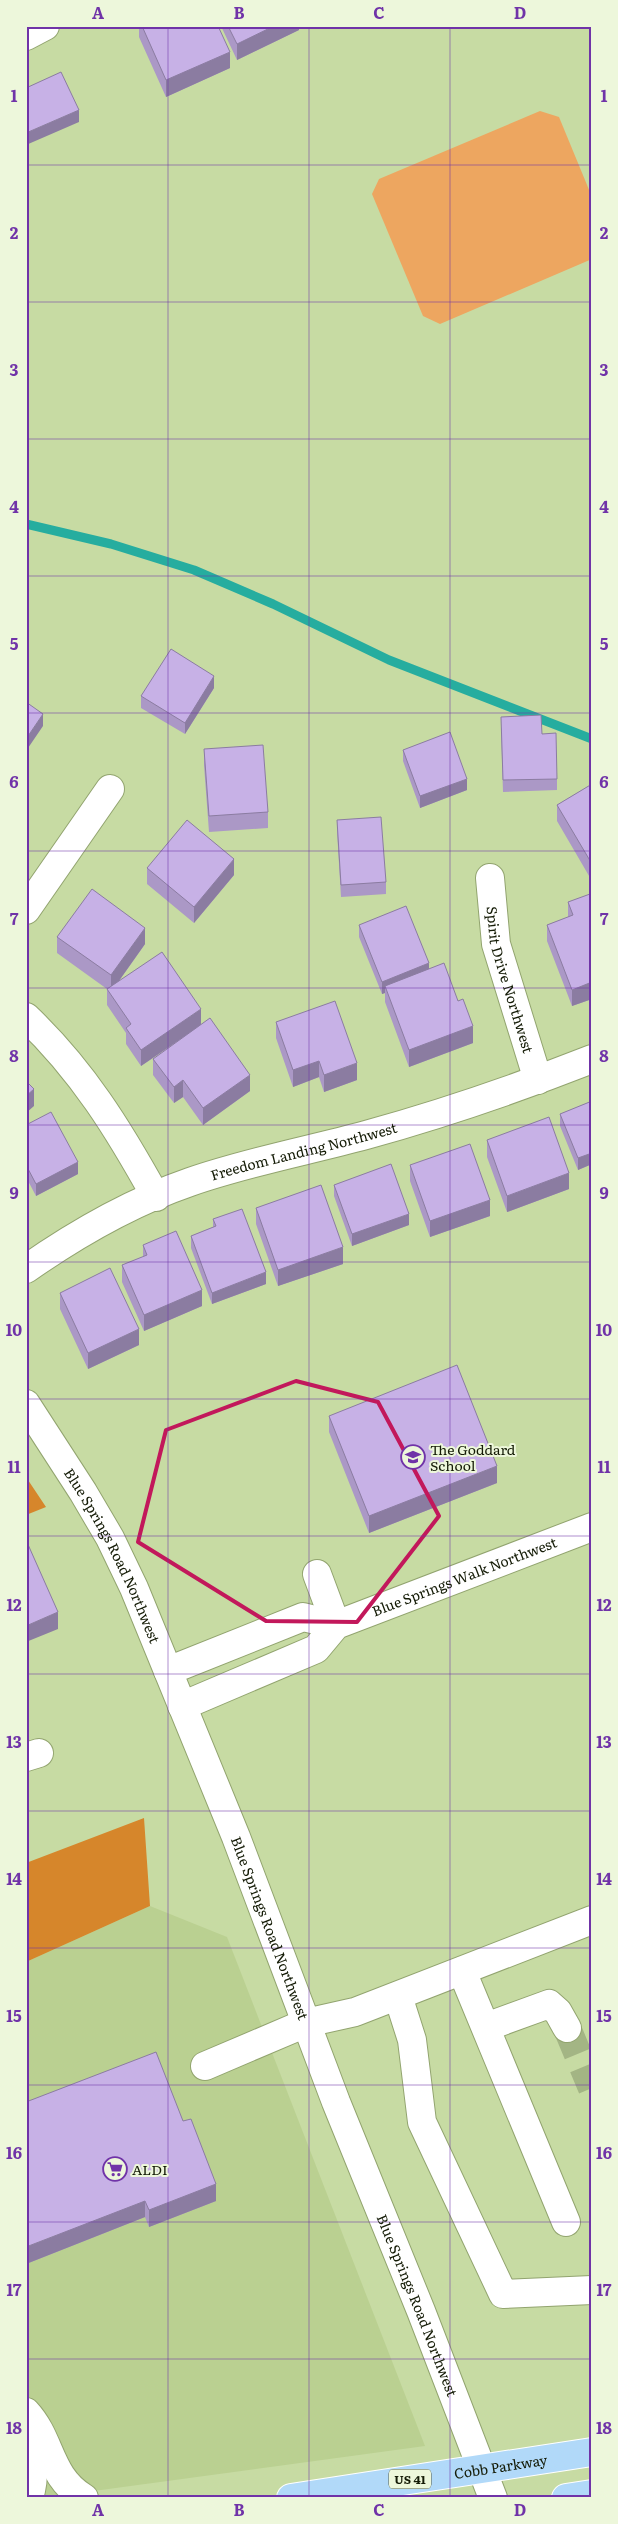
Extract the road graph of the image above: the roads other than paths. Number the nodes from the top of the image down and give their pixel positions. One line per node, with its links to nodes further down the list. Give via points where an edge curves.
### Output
1 (45, 26): 2 (street)
2 (26, 36)
3 (110, 789): 5 (street)
4 (490, 878): 8 (street, Spirit Drive Northwest, via 496,944)
5 (26, 910)
6 (26, 1018): 9 (street, via 83,1078)
7 (592, 1059): 8 (street, Freedom Landing Northwest)
8 (538, 1080): 9 (street, Freedom Landing Northwest, via 366,1135 189,1182)
9 (156, 1197): 10 (street, Freedom Landing Northwest, via 76,1235)
10 (26, 1268)
11 (26, 1404): 15 (street, Blue Springs Road Northwest, via 110,1538)
12 (592, 1527): 14 (street, Blue Springs Walk Northwest)
13 (317, 1574): 14 (street)
14 (336, 1625): 15 (street, via 303,1617); 16 (street, Blue Springs Walk Northwest, via 316,1649)
15 (168, 1670): 16 (street, Blue Springs Road Northwest)
16 (182, 1706): 20 (street, Blue Springs Road Northwest, via 236,1837)
17 (592, 1920): 18 (street)
18 (462, 1971): 19 (street); 21 (street)
19 (398, 1996): 20 (street, via 355,2012); 25 (street, via 412,2040 422,2122 503,2294)
20 (306, 2023): 23 (street); 29 (street, Blue Springs Road Northwest)
21 (486, 2027): 22 (street, via 549,2004); 24 (street)
22 (567, 2028)
23 (205, 2066)
24 (566, 2222)
25 (592, 2290)
26 (26, 2412): 32 (street, via 37,2424 59,2476 71,2490)
27 (26, 2436): 31 (street, via 33,2459 34,2481)
28 (592, 2452): 29 (main road, Cobb Parkway / US 41)
29 (482, 2467): 33 (main road, Cobb Parkway / US 41); 34 (street, Blue Springs Road Northwest)
30 (592, 2494): 35 (main road)
31 (29, 2498)
32 (84, 2498)
33 (291, 2498)
34 (493, 2498)
35 (566, 2498)

